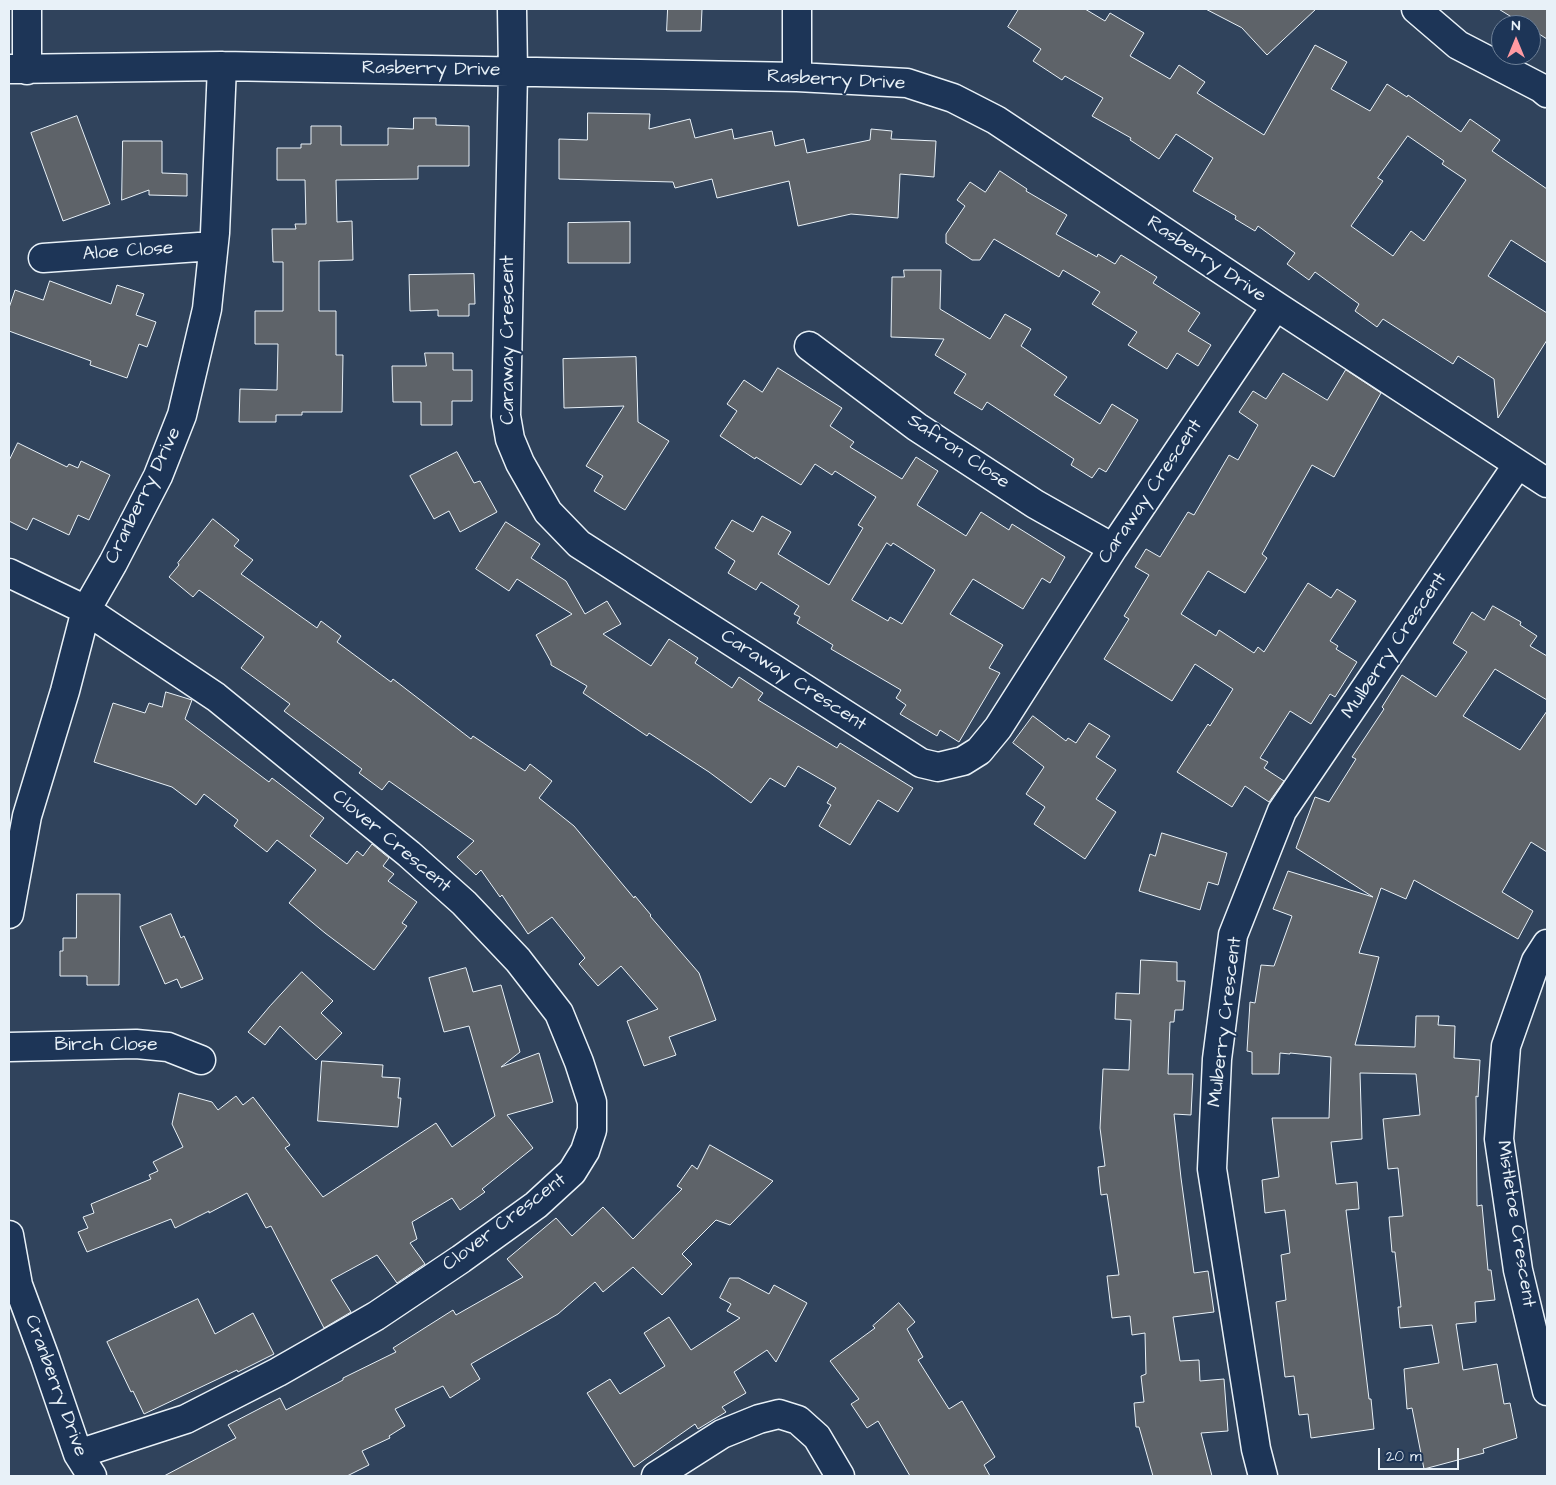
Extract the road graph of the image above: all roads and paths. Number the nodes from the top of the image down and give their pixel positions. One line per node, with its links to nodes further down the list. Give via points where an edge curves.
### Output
1 (27, 9): 6 (street)
2 (512, 9): 7 (street, Caraway Crescent)
3 (797, 9): 8 (street)
4 (1416, 9): 9 (street, via 1458,45)
5 (222, 66): 6 (street, Rasberry Drive); 7 (street, Rasberry Drive); 10 (street, Cranberry Drive)
6 (18, 69)
7 (513, 72): 8 (street, Rasberry Drive); 16 (street, Caraway Crescent, via 506,416 510,439 520,462 548,512 579,544 921,763 938,767 963,761 979,751 998,728)
8 (797, 77): 12 (street, Rasberry Drive, via 907,83 953,98 996,120)
9 (1547, 93)
10 (213, 246): 11 (street, Aloe Close); 18 (street, Cranberry Drive, via 207,309 182,415 158,476)
11 (43, 258)
12 (1276, 306): 14 (street, Rasberry Drive); 16 (street, Caraway Crescent)
13 (809, 346): 16 (street, Safron Close, via 917,427 1035,504)
14 (1518, 464): 15 (street, Rasberry Drive); 30 (street, Mulberry Crescent, via 1282,811 1234,935 1217,1059 1212,1169)
15 (1547, 482)
16 (1113, 548)
17 (9, 573): 18 (street, Clover Crescent)
18 (86, 610): 19 (street, Cranberry Drive, via 64,691); 27 (street, Clover Crescent, via 216,697 409,854 464,903 518,960 559,1012 592,1102 592,1130 572,1172 536,1205 376,1316 186,1420)
19 (17, 824): 20 (street, Cranberry Drive)
20 (9, 914)
21 (1547, 944): 26 (street, Mistletoe Crescent, via 1536,961 1506,1046 1499,1140 1518,1270)
22 (9, 1047): 23 (street, Birch Close, via 136,1044 168,1047)
23 (201, 1060)
24 (9, 1235): 25 (street, Cranberry Drive)
25 (13, 1277): 27 (street, Cranberry Drive)
26 (1547, 1391)
27 (85, 1465)
28 (656, 1476): 29 (street, via 722,1434 778,1414 798,1420 817,1437)
29 (840, 1476)
30 (1263, 1476)

